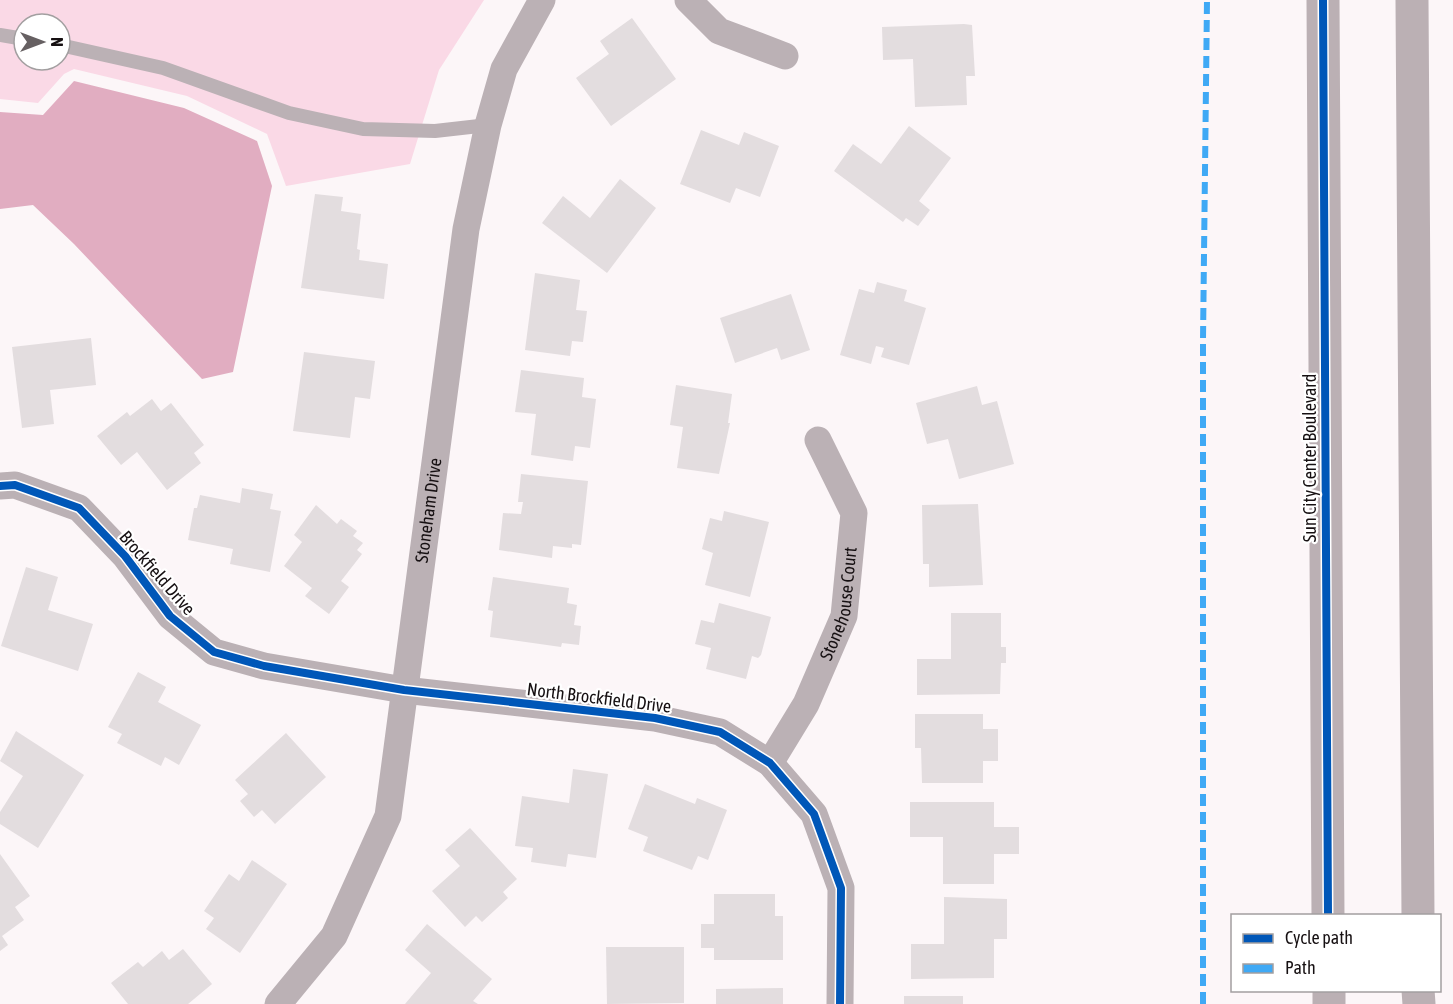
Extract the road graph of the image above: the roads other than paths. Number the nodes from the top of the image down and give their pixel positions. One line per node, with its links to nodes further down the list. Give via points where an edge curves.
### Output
1 (542, 0): 7 (street, Stoneham Drive, via 504,69)
2 (687, 0): 6 (street, via 719,31)
3 (1323, 0): 11 (main road, Sun City Center Boulevard)
4 (1412, 0): 15 (main road)
5 (72, 48): 7 (lane, via 163,68 289,113 363,129 435,131)
6 (785, 56)
7 (488, 125): 10 (street, Stoneham Drive, via 466,229)
8 (818, 440): 12 (street, Stonehouse Court, via 854,513 844,616 806,704)
9 (0, 486): 10 (street, Brockfield Drive, via 15,485 79,508 125,556 170,616 214,652 264,666)
10 (404, 690): 12 (street, North Brockfield Drive, via 655,718 720,732); 16 (street, Stoneham Drive, via 388,816 334,936)
11 (1326, 702): 13 (main road, Sun City Center Boulevard); 14 (main road, via 1348,797)
12 (770, 763): 17 (street, North Brockfield Drive, via 814,814 841,888)
13 (1328, 914)
14 (1350, 914)
15 (1418, 914)
16 (278, 1004)
17 (840, 1004)

